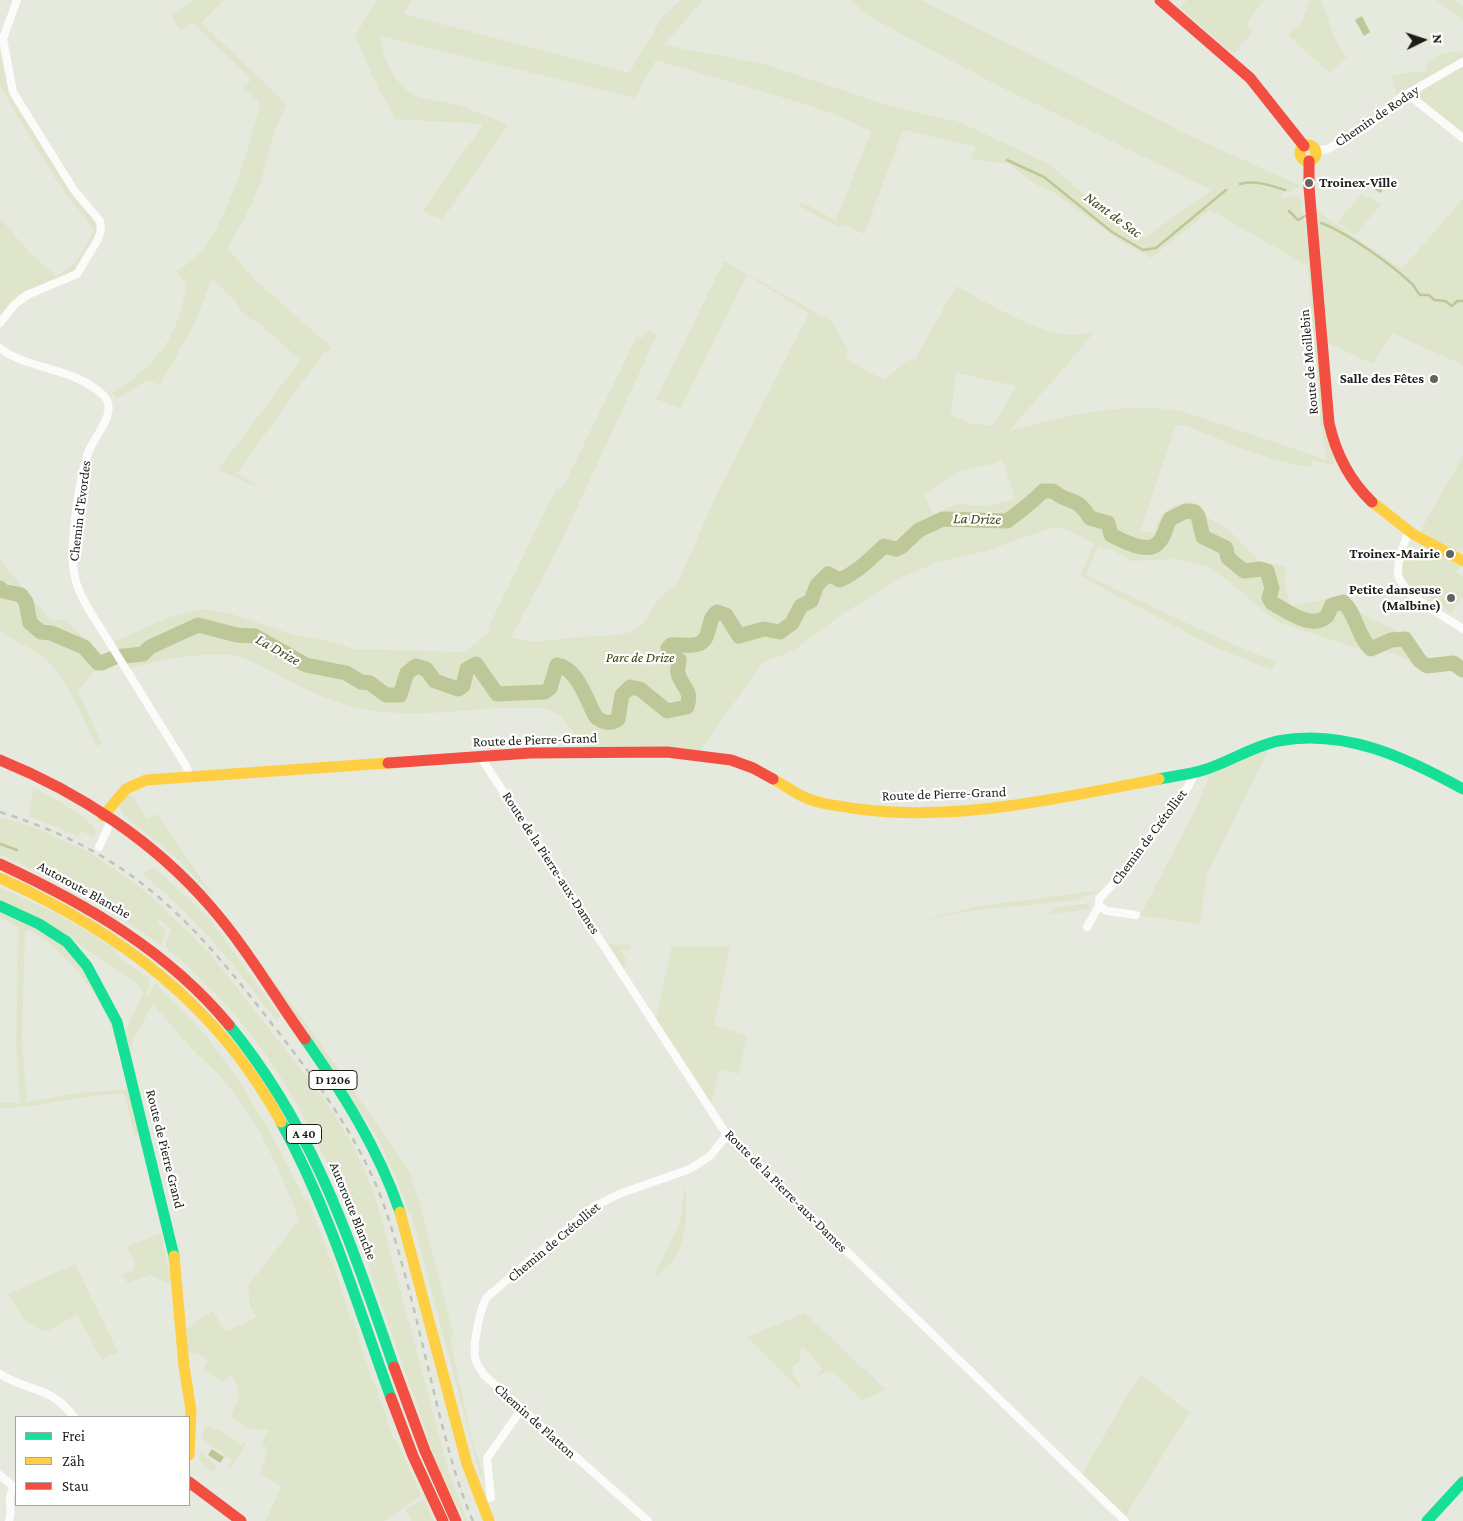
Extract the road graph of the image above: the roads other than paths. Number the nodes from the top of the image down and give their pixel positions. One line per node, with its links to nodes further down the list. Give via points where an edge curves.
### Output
1 (17, 0): 3 (street)
2 (1160, 0): 7 (main road, via 1235,62 1304,146 1311,146)
3 (2, 30): 8 (street, via 4,56 13,92 74,190 100,221 101,230 77,274 27,295)
4 (1463, 62): 5 (street, Chemin de Roday)
5 (1409, 95): 6 (street); 7 (street, Chemin de Roday, via 1390,105 1368,127)
6 (1463, 138)
7 (1312, 156): 10 (main road, Route de Moillebin, via 1309,187 1333,441 1353,479 1379,507)
8 (0, 323)
9 (0, 348): 16 (street, Chemin d'Evordes, via 15,357 73,376 103,395 108,402 108,416 86,461 72,560 79,590 186,766)
10 (1409, 531): 11 (main road, Route de Moillebin); 12 (street, via 1399,562 1400,580 1415,597)
11 (1463, 561)
12 (1463, 629)
13 (480, 756): 15 (main road, Route de Pierre-Grand, via 660,752 710,756 742,764 815,801 854,809 898,812 1014,806); 16 (main road, Route de Pierre-Grand); 26 (street, Route de la Pierre-aux-Dames)
14 (0, 760): 18 (main road, D 1206, via 43,778)
15 (1195, 772): 17 (main road, Route de Pierre-Grand, via 1270,743 1312,737 1388,752); 22 (street, Chemin de Crétolliet, via 1188,787)
16 (190, 778): 18 (main road, Route de Pierre-Grand, via 135,783 121,792)
17 (1463, 789)
18 (107, 818): 19 (street); 41 (main road, D 1206, via 174,869 216,914 346,1098 372,1141 402,1218 463,1448)
19 (99, 846)
20 (0, 864): 40 (main road, Autoroute Blanche / A 40, via 83,903 149,946 215,1007 263,1066 299,1125 326,1182 408,1408)
21 (0, 878): 39 (main road, Autoroute Blanche / A 40, via 84,919 146,961 207,1017 261,1086 295,1147 325,1213 398,1418)
22 (1099, 902): 24 (street, via 1106,911); 25 (street, Chemin de Crétolliet)
23 (0, 906): 31 (main road, Route de Pierre Grand, via 52,932 73,948 92,975 117,1022 172,1242 191,1410)
24 (1136, 915)
25 (1087, 927)
26 (727, 1135): 27 (street, Chemin de Crétolliet, via 710,1156 690,1169 625,1192 593,1208); 43 (street, Route de la Pierre-aux-Dames)
27 (487, 1297): 29 (street, Chemin de Platton, via 478,1331 476,1360 484,1375)
28 (0, 1374): 30 (street, via 54,1396)
29 (521, 1410): 36 (street, via 487,1458); 42 (street, Chemin de Platton)
30 (73, 1416)
31 (190, 1432)
32 (0, 1475): 35 (street)
33 (1463, 1482): 44 (main road)
34 (190, 1483): 38 (main road)
35 (15, 1488): 37 (street, via 9,1497)
36 (491, 1498)
37 (9, 1521)
38 (242, 1521)
39 (443, 1521)
40 (456, 1521)
41 (489, 1521)
42 (648, 1521)
43 (1125, 1521)
44 (1427, 1521)

